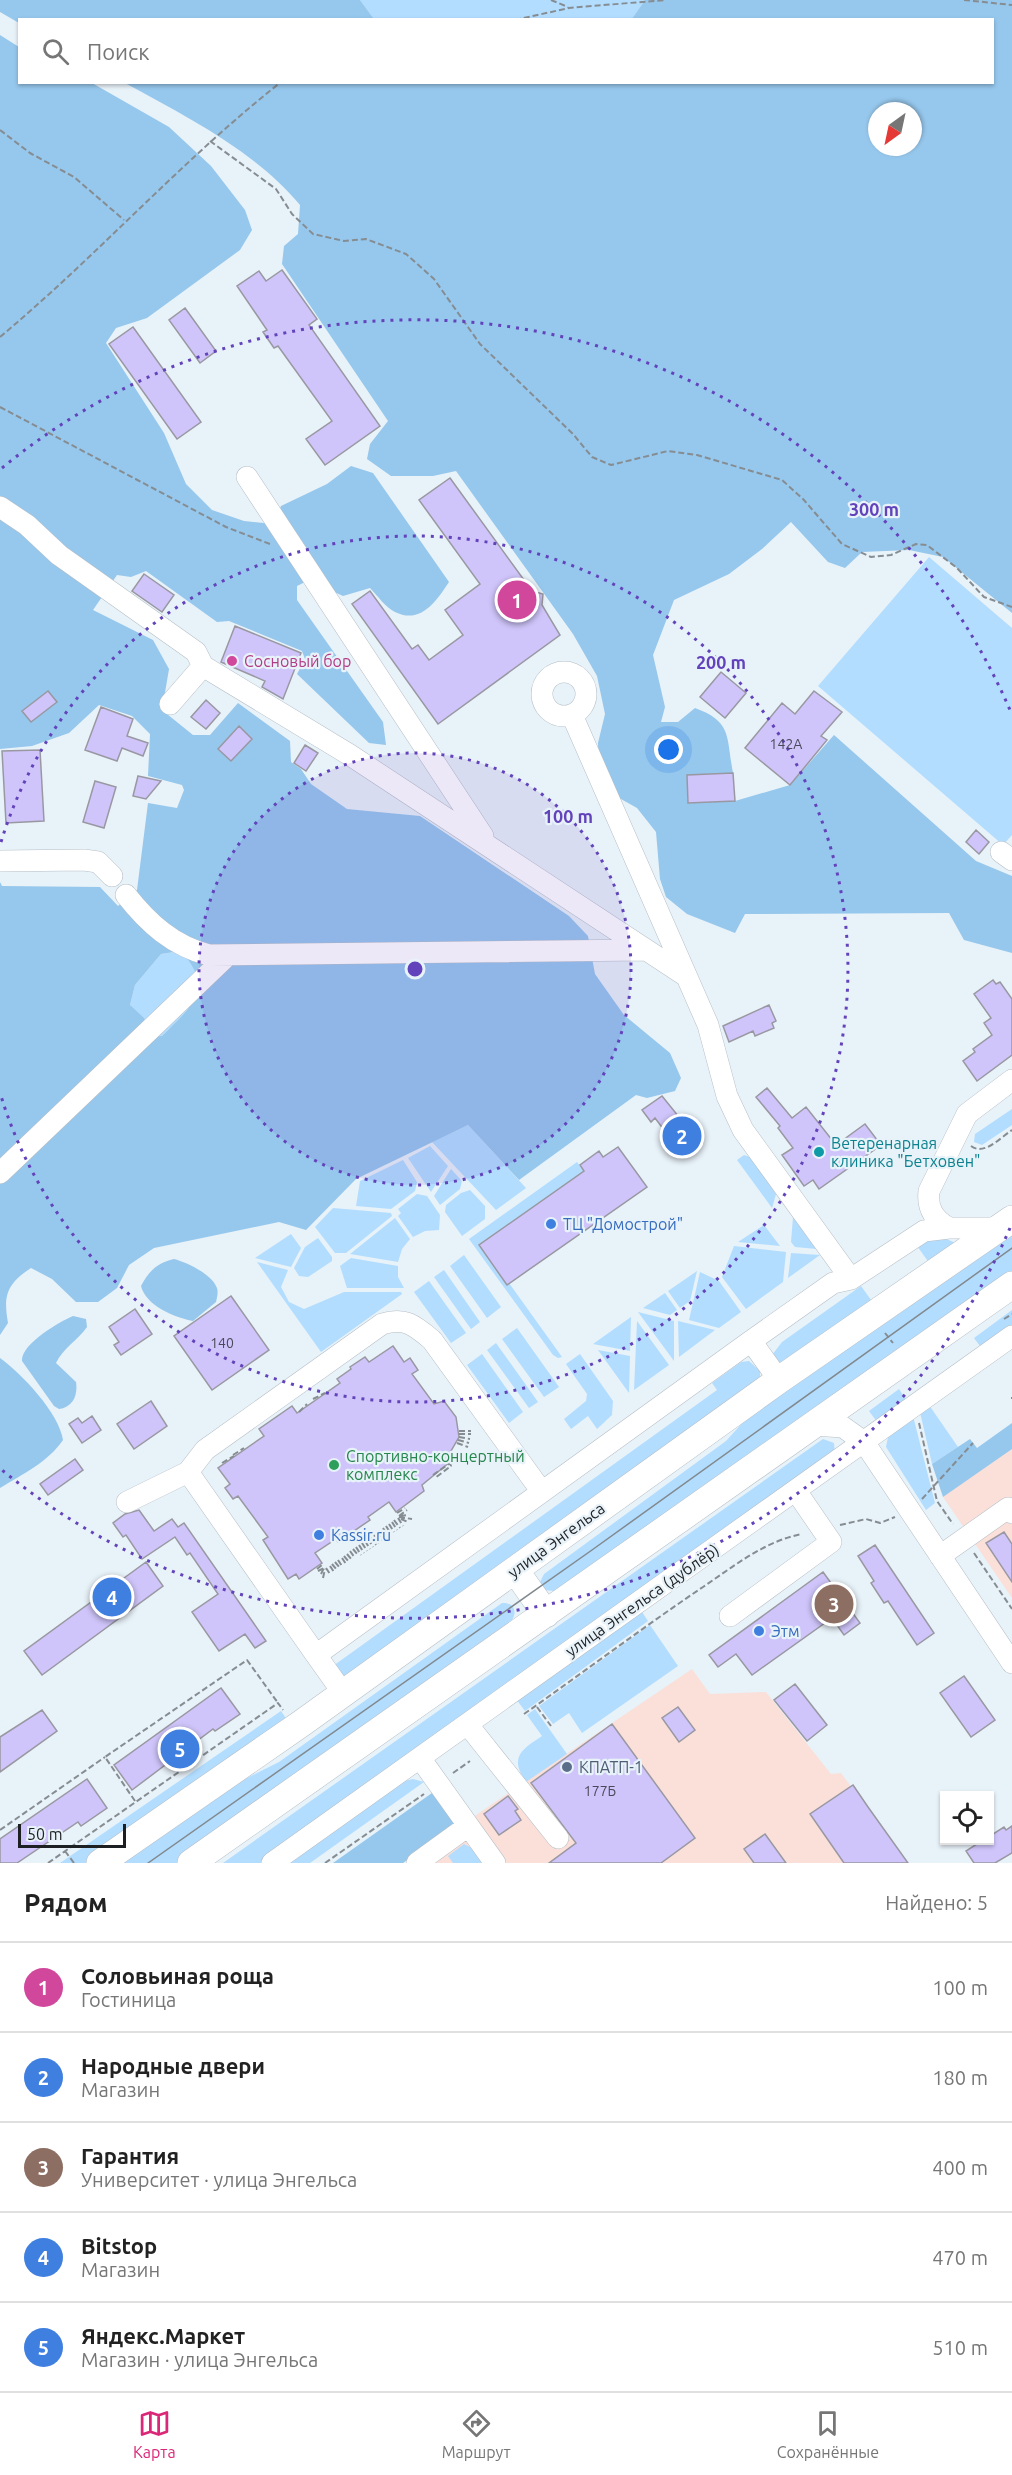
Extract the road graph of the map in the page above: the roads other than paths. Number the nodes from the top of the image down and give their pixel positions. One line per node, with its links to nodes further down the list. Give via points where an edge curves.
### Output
1 (247, 477): 6 (street)
2 (0, 507): 3 (street, via 27,525 59,555 196,652)
3 (203, 666): 4 (street); 6 (street)
4 (170, 704)
5 (572, 715): 12 (street)
6 (488, 844): 10 (street)
7 (0, 861): 8 (street, via 84,860 98,862)
8 (112, 876)
9 (126, 895): 11 (street, via 155,927 179,945 209,955)
10 (645, 950): 11 (street); 12 (street)
11 (227, 956): 14 (street)
12 (686, 976): 17 (street, via 708,1026 727,1096 743,1130)
13 (1012, 1080): 16 (street, via 968,1114 929,1191 934,1217)
14 (0, 1173)
15 (1005, 1224): 16 (street); 21 (main road, улица Энгельса)
16 (949, 1228): 17 (street, via 933,1228 913,1237)
17 (851, 1279): 20 (street, via 832,1283)
18 (1012, 1285): 22 (main road)
19 (1011, 1337): 23 (street, улица Энгельса (дублёр))
20 (751, 1341): 21 (street); 26 (street)
21 (779, 1380): 30 (main road, улица Энгельса)
22 (813, 1425): 23 (street, via 843,1426); 31 (main road)
23 (864, 1442): 25 (street, улица Энгельса (дублёр)); 29 (street)
24 (188, 1472): 26 (street, via 205,1450 382,1324 397,1319 415,1326 432,1340); 27 (street); 33 (street)
25 (795, 1491): 32 (street, via 831,1542); 36 (street, улица Энгельса (дублёр))
26 (542, 1492): 33 (street)
27 (127, 1502)
28 (1011, 1505): 29 (street)
29 (940, 1556): 34 (street)
30 (515, 1570): 31 (main road); 35 (main road, улица Энгельса)
31 (546, 1614): 41 (main road)
32 (730, 1616)
33 (316, 1655): 35 (street)
34 (1012, 1663)
35 (343, 1693): 40 (main road, улица Энгельса)
36 (468, 1725): 37 (street, улица Энгельса (дублёр)); 39 (street)
37 (420, 1758): 38 (street); 42 (street, улица Энгельса (дублёр))
38 (468, 1826): 43 (street); 44 (street)
39 (558, 1838)
40 (100, 1863)
41 (191, 1863)
42 (272, 1863)
43 (417, 1863)
44 (495, 1863)

